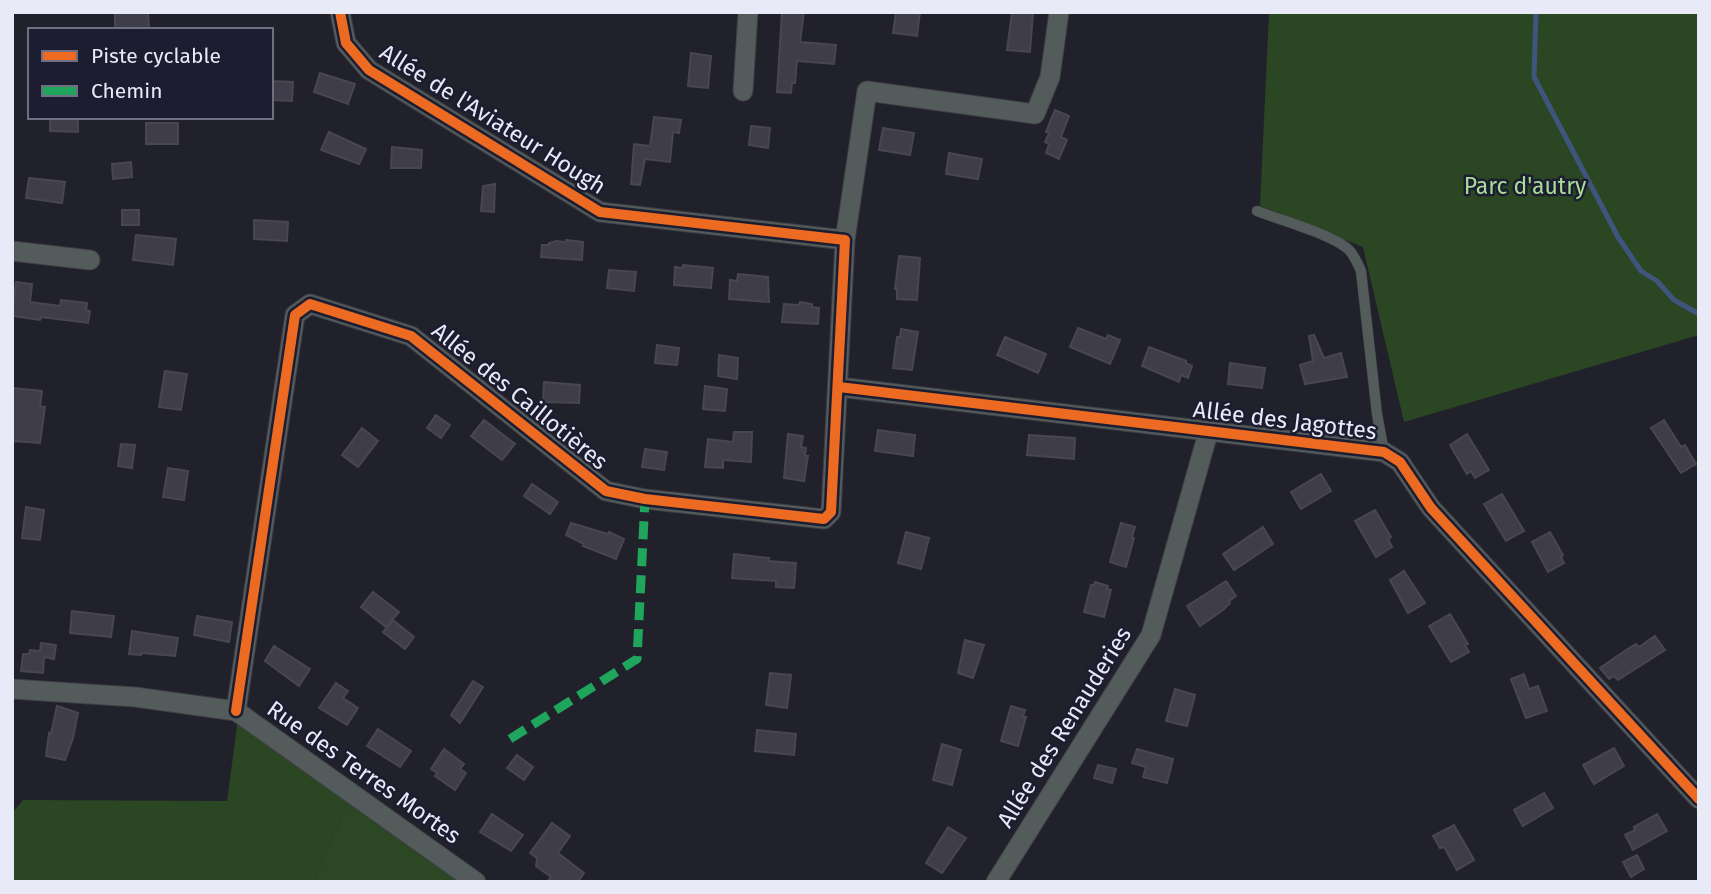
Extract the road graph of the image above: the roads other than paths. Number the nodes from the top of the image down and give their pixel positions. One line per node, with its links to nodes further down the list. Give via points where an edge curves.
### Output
1 (340, 12): 6 (street, Allée de l'Aviateur Hough, via 346,43 369,70 600,212)
2 (748, 12): 4 (street)
3 (1059, 12): 6 (street, via 1050,78 1035,114 867,91)
4 (743, 90)
5 (1257, 211): 11 (lane, via 1335,241 1356,260)
6 (845, 240): 9 (street)
7 (12, 251): 8 (street)
8 (90, 260)
9 (839, 387): 10 (street, Allée des Jagottes); 13 (street, Allée des Caillotières, via 831,512 824,519 645,499 606,491 411,336 310,304 295,315)
10 (1208, 433): 11 (street, Allée des Jagottes); 16 (street, Allée des Renauderies, via 1151,635)
11 (1384, 452): 14 (street, Allée des Jagottes, via 1400,462 1431,508)
12 (12, 689): 13 (street, Rue des Terres Mortes, via 135,697)
13 (236, 711): 15 (street, Rue des Terres Mortes)
14 (1699, 799)
15 (476, 882)
16 (996, 882)

